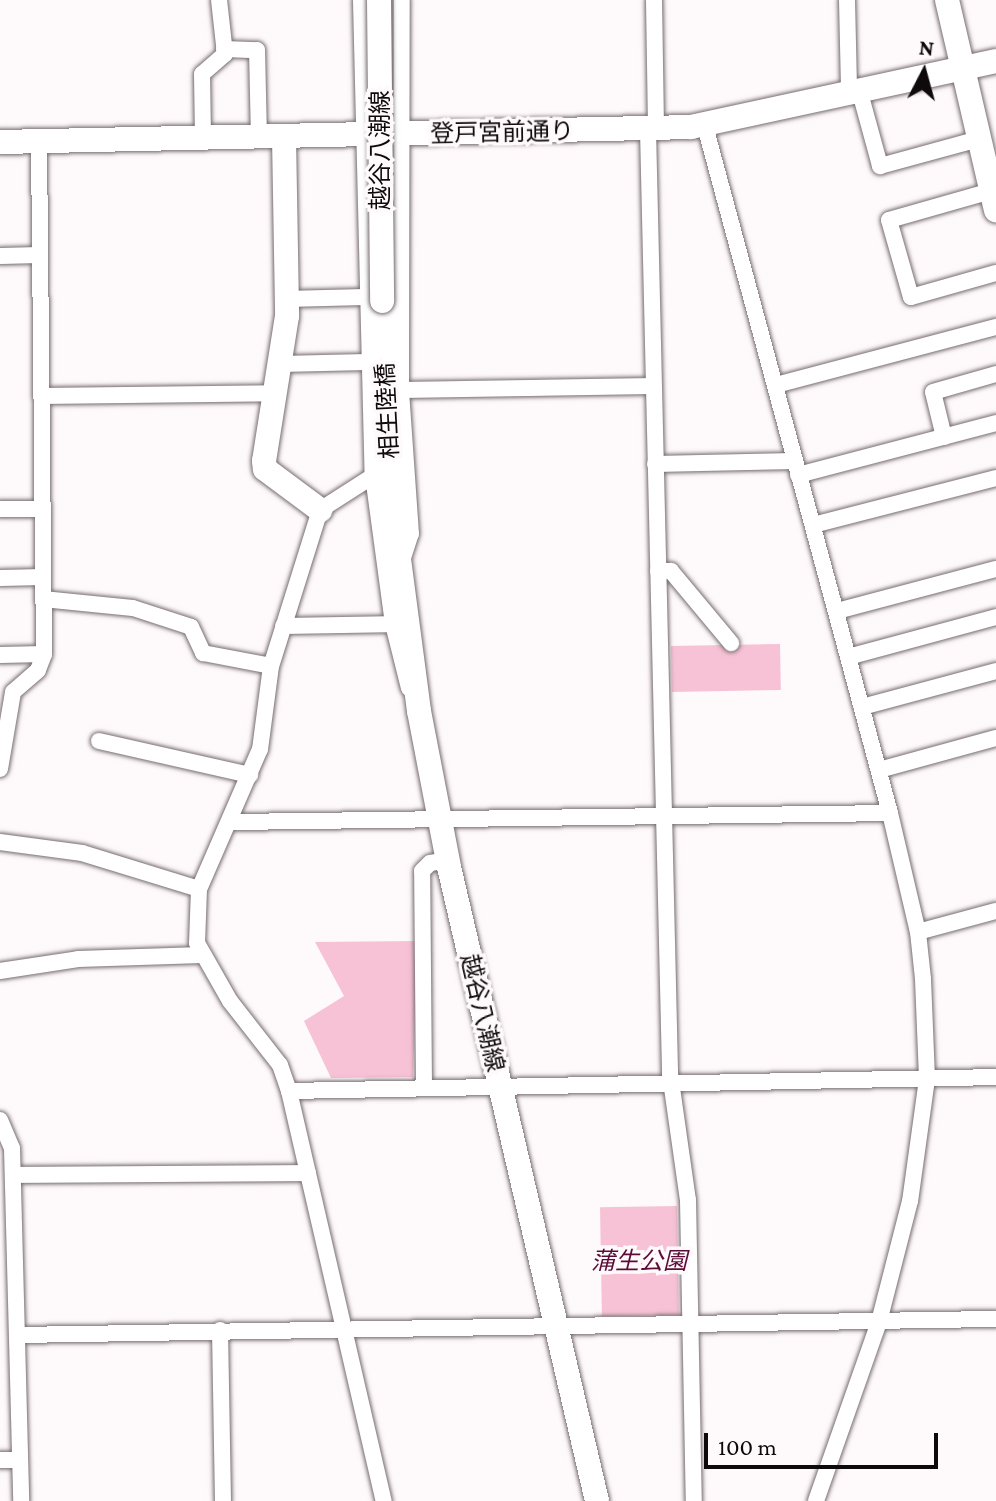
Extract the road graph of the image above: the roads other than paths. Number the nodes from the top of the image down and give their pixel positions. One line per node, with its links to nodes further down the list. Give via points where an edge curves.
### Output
1 (219, 0): 8 (street)
2 (361, 0): 15 (street)
3 (379, 0): 27 (street, 越谷八潮線, bridge)
4 (402, 0): 14 (street)
5 (654, 0): 13 (street)
6 (847, 0): 11 (street)
7 (947, 0): 10 (street)
8 (224, 49): 16 (street, via 225,54 202,74); 17 (street, via 257,50)
9 (996, 61): 10 (street, 登戸宮前通り)
10 (962, 65): 11 (street, 登戸宮前通り); 19 (street)
11 (854, 90): 12 (street, 登戸宮前通り); 19 (street, via 880,166)
12 (705, 126): 13 (street, 登戸宮前通り); 32 (street)
13 (652, 130): 14 (street, 登戸宮前通り); 33 (street)
14 (402, 133): 15 (street, 登戸宮前通り); 34 (street)
15 (362, 134): 18 (street, 登戸宮前通り); 27 (street)
16 (203, 137): 17 (street, 登戸宮前通り); 20 (street, 登戸宮前通り)
17 (259, 137): 18 (street, 登戸宮前通り)
18 (284, 137): 26 (street)
19 (979, 139): 22 (street)
20 (39, 141): 21 (street, 登戸宮前通り); 23 (street)
21 (0, 142)
22 (994, 200): 25 (street, via 889,220 911,297)
23 (40, 255): 24 (street); 36 (street)
24 (0, 256)
25 (996, 273)
26 (286, 299): 27 (street); 30 (street)
27 (373, 299): 29 (street); 46 (street, 相生陸橋)
28 (996, 327): 32 (street)
29 (367, 362): 30 (street); 41 (street)
30 (280, 364): 35 (street)
31 (996, 374): 38 (street, via 933,392)
32 (776, 385): 40 (street)
33 (653, 386): 34 (street); 39 (street)
34 (401, 390): 48 (street, via 411,534)
35 (275, 393): 36 (street); 45 (street, via 265,469)
36 (41, 396): 44 (street)
37 (996, 423): 38 (street)
38 (944, 437): 40 (street)
39 (655, 464): 40 (street); 50 (street)
40 (796, 468): 47 (street)
41 (373, 476): 45 (street); 56 (street)
42 (996, 478): 47 (street)
43 (0, 509): 44 (street)
44 (42, 509): 51 (street)
45 (320, 510): 57 (street)
46 (394, 521): 48 (street, 越谷八潮線)
47 (813, 525): 54 (street)
48 (399, 566): 56 (street, 越谷八潮線)
49 (996, 569): 54 (street)
50 (658, 571): 58 (street, via 671,571); 71 (street)
51 (43, 577): 52 (street); 53 (street)
52 (0, 578)
53 (43, 599): 59 (street); 62 (street, via 133,608 191,627 203,653)
54 (837, 611): 61 (street)
55 (996, 617): 61 (street)
56 (400, 624): 57 (street); 72 (street, 越谷八潮線)
57 (283, 626): 62 (street)
58 (731, 643)
59 (44, 654): 60 (street); 67 (street, via 38,670 13,692)
60 (0, 655)
61 (848, 657): 64 (street)
62 (271, 666): 69 (street, via 261,744)
63 (996, 671): 64 (street)
64 (862, 707): 68 (street)
65 (996, 738): 68 (street)
66 (99, 741): 69 (street)
67 (0, 769)
68 (879, 770): 70 (street)
69 (250, 775): 73 (street)
70 (890, 813): 71 (street); 78 (street)
71 (663, 816): 72 (street); 83 (street)
72 (440, 820): 73 (street); 75 (street, 越谷八潮線)
73 (232, 822): 76 (street)
74 (0, 842): 76 (street, via 82,853)
75 (448, 860): 84 (street, 越谷八潮線); 85 (street, via 430,863 422,871)
76 (199, 889): 79 (street, via 197,943)
77 (996, 911): 78 (street)
78 (918, 932): 82 (street)
79 (202, 955): 80 (street, via 78,959); 86 (street, via 280,1065)
80 (0, 971)
81 (996, 1077): 82 (street)
82 (927, 1079): 83 (street); 92 (street, via 913,1186)
83 (671, 1084): 84 (street); 93 (street, via 688,1200)
84 (499, 1085): 85 (street); 94 (street, 越谷八潮線)
85 (424, 1086): 86 (street)
86 (289, 1091): 88 (street)
87 (0, 1120): 89 (street, via 12,1148)
88 (308, 1173): 89 (street); 96 (street)
89 (13, 1175): 90 (street)
90 (6, 1202): 97 (street)
91 (996, 1319): 92 (street)
92 (879, 1322): 93 (street); 105 (street)
93 (690, 1323): 94 (street); 104 (street)
94 (556, 1326): 96 (street); 103 (street, 越谷八潮線)
95 (220, 1330): 96 (street); 97 (street); 101 (street)
96 (343, 1332): 102 (street)
97 (17, 1335): 99 (street)
98 (0, 1460): 99 (street)
99 (20, 1460): 100 (street)
100 (21, 1501)
101 (223, 1501)
102 (384, 1501)
103 (597, 1501)
104 (694, 1501)
105 (816, 1501)

